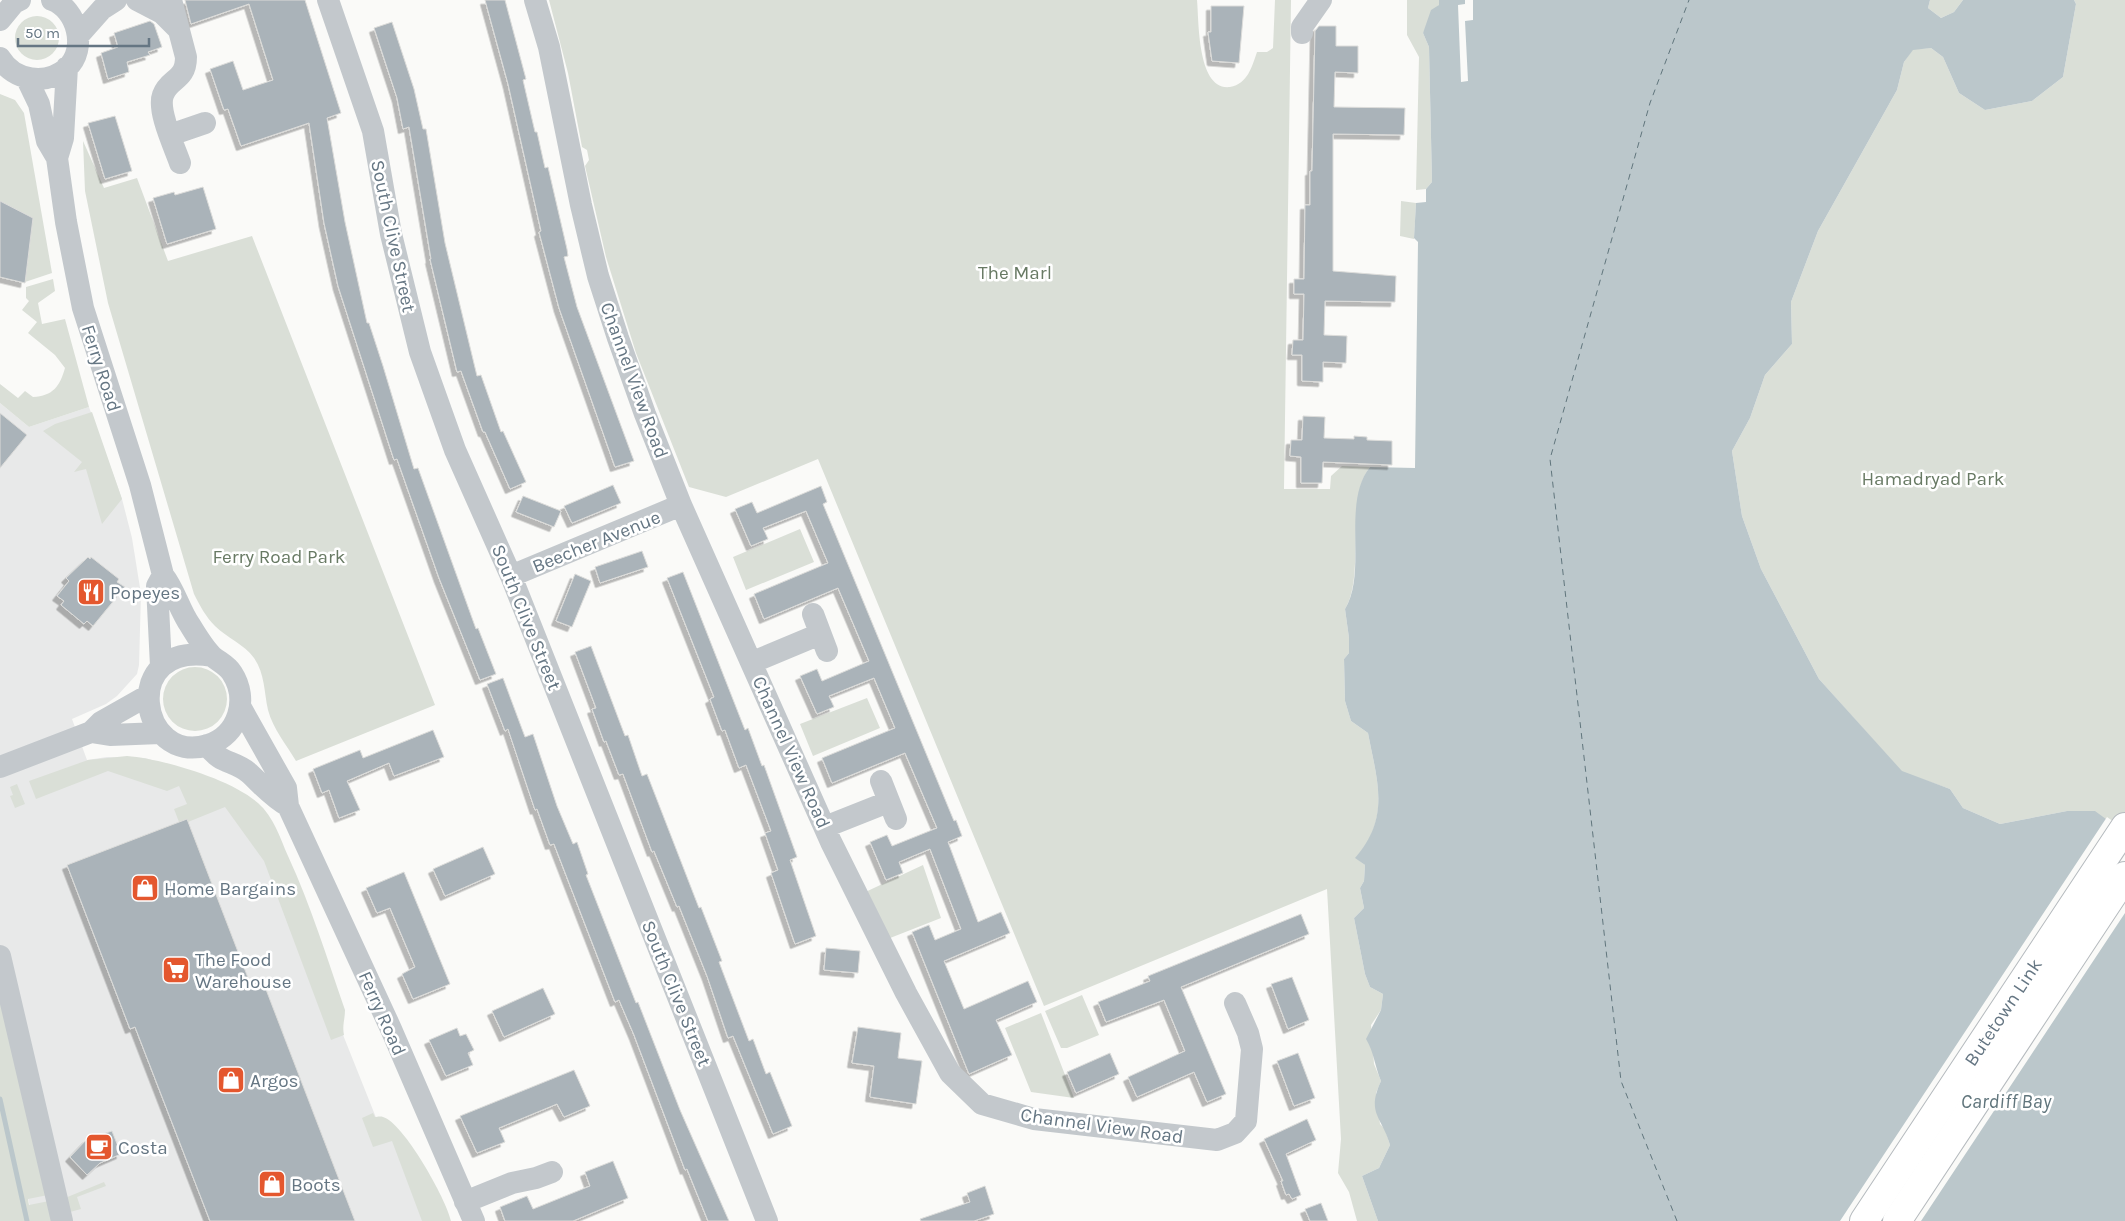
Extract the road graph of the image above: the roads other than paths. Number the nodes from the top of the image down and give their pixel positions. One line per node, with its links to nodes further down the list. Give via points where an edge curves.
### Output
1 (20, 0): 9 (street)
2 (52, 0): 12 (street, via 67,9 75,22)
3 (116, 0): 12 (street, Ferry Road, via 102,9)
4 (137, 0): 10 (street, via 162,13)
5 (171, 0): 10 (street)
6 (328, 0): 21 (street, South Clive Street, via 372,131 391,234 420,352 455,450)
7 (535, 0): 19 (street, Channel View Road, via 549,47 598,276 630,374)
8 (1321, 0): 11 (street, via 1302,27)
9 (0, 20)
10 (177, 28): 16 (street, via 186,65 181,77 166,90 161,101)
11 (1302, 33)
12 (78, 36): 13 (street, Ferry Road, via 74,58)
13 (67, 67): 14 (street, Ferry Road, via 48,78); 17 (street, Ferry Road, via 63,138)
14 (10, 71): 17 (street, Ferry Road, via 39,104 47,141)
15 (205, 123): 16 (street)
16 (170, 135): 18 (street)
17 (57, 158): 20 (street, Ferry Road, via 83,308 140,485)
18 (180, 164)
19 (681, 506): 21 (street, Beecher Avenue); 24 (street, Channel View Road)
20 (163, 575): 23 (street, Ferry Road, via 186,620); 25 (street, Ferry Road, via 157,586)
21 (511, 576): 42 (street, South Clive Street)
22 (820, 633): 24 (street)
23 (212, 656): 25 (street, via 195,653 175,657); 27 (street, Ferry Road, via 232,673 239,688)
24 (753, 662): 34 (street, Channel View Road)
25 (161, 666): 26 (street, via 151,680)
26 (147, 696): 28 (street, via 101,722); 29 (street, via 151,720)
27 (241, 708): 30 (street, via 230,729); 33 (street, Ferry Road, via 286,788)
28 (91, 732): 29 (street, via 110,735); 31 (street)
29 (160, 733): 30 (street, via 175,743 191,747)
30 (207, 745): 33 (street, via 215,756 247,771 272,796)
31 (0, 767)
32 (888, 801): 34 (street)
33 (288, 806): 40 (street, Ferry Road, via 391,1029)
34 (825, 827): 38 (street, Channel View Road, via 939,1054 950,1073 982,1104 1034,1119 1097,1127 1217,1140 1235,1133 1246,1121 1252,1049)
35 (2125, 827): 43 (main road, Butetown Link)
36 (2125, 876): 44 (main road, Butetown Link)
37 (0, 956): 41 (street)
38 (1235, 1003)
39 (552, 1172): 40 (street, via 512,1183)
40 (469, 1211)
41 (62, 1221)
42 (767, 1221)
43 (1864, 1221)
44 (1897, 1221)

